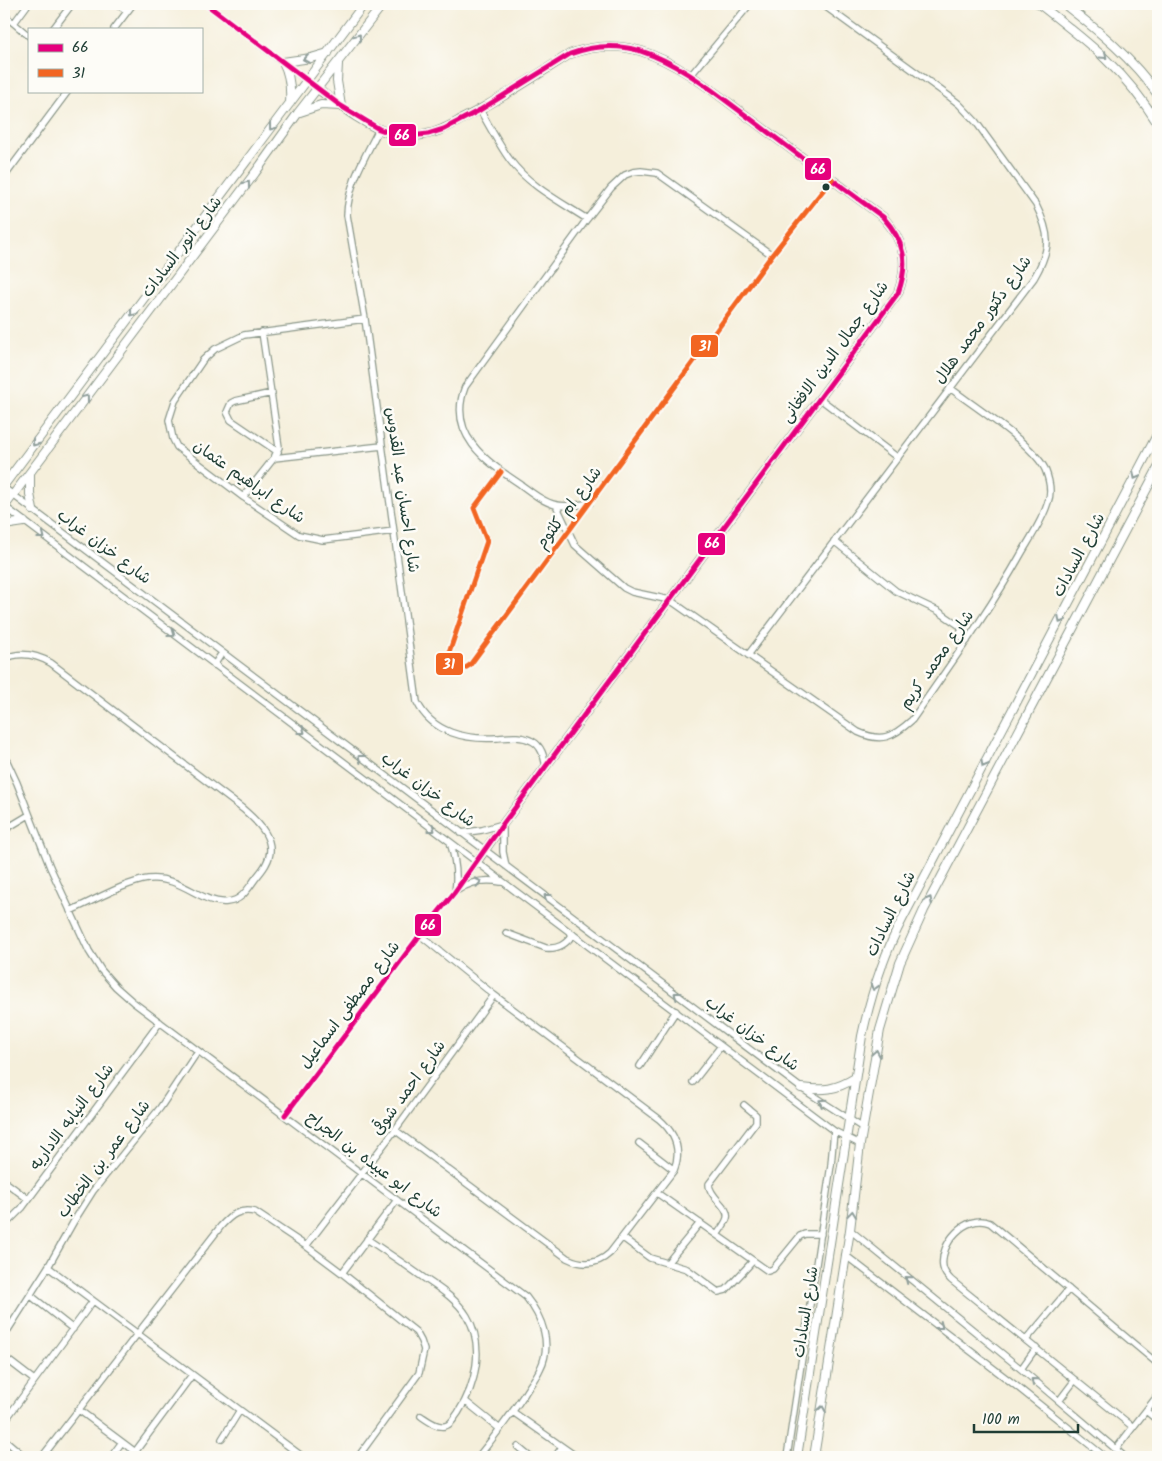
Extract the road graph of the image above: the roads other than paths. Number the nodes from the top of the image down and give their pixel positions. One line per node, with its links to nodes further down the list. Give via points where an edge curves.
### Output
1 (28, 4): 14 (street)
2 (72, 4): 16 (street)
3 (117, 4): 12 (street)
4 (133, 4): 12 (street)
5 (206, 4): 21 (street, شارع جمال الدين الافغانى)
6 (364, 4): 20 (street, شارع انور السادات)
7 (383, 4): 22 (street, شارع انور السادات, one-way to 7)
8 (750, 4): 23 (street)
9 (822, 4): 40 (street, شارع دكتور محمد هلال, via 968,113 1044,220 1048,234 1044,262)
10 (1039, 4): 19 (street)
11 (1064, 4): 15 (street)
12 (127, 12): 17 (street)
13 (4, 15): 14 (street)
14 (14, 23): 18 (street)
15 (1093, 27): 19 (street); 27 (street, via 1130,60)
16 (54, 28)
17 (115, 28)
18 (28, 35)
19 (1088, 42): 32 (street, one-way to 32, via 1129,82)
20 (328, 53): 21 (street, one-way to 21); 24 (street, شارع انور السادات)
21 (283, 62): 24 (street, شارع جمال الدين الافغانى); 28 (street, via 290,83)
22 (339, 62): 25 (street, شارع انور السادات); 29 (street, via 336,81)
23 (691, 75): 30 (street, شارع جمال الدين الافغانى, via 641,51 601,46 585,48); 35 (street, شارع جمال الدين الافغانى)
24 (307, 81): 25 (street, شارع جمال الدين الافغانى); 28 (street, شارع انور السادات)
25 (318, 89): 29 (street, شارع جمال الدين الافغانى); 31 (street, شارع انور السادات)
26 (67, 92): 34 (street)
27 (1158, 95)
28 (289, 105): 51 (street, شارع انور السادات, one-way to 51)
29 (341, 106): 31 (street, via 316,106); 33 (street, شارع جمال الدين الافغانى)
30 (480, 110): 33 (street, شارع جمال الدين الافغانى, via 428,134 410,136); 36 (street, via 510,161 521,173)
31 (298, 113): 49 (street, شارع انور السادات, one-way to 31)
32 (1158, 124)
33 (379, 129): 38 (street, شارع احسان عبد القدوس, via 352,184 348,201 347,215)
34 (4, 177)
35 (832, 179): 37 (street, شارع ام كلثوم); 42 (street, شارع جمال الدين الافغانى, via 893,228 903,253 904,267 898,293)
36 (587, 219): 37 (street, via 619,180 633,172 649,171 657,173); 50 (street, via 465,387 460,409 464,431 475,449)
37 (772, 255): 54 (street, شارع ام كلثوم)
38 (365, 319): 39 (street, شارع ابراهيم عثمان); 44 (street, شارع احسان عبد القدوس)
39 (262, 332): 41 (street); 53 (street, شارع ابراهيم عثمان, via 229,341 203,360 175,401 169,420 172,439 177,447)
40 (950, 388): 47 (street, شارع دكتور محمد هلال); 64 (street, شارع محمد كريم, via 1031,450 1043,466 1049,484 1048,502 1032,535 999,594)
41 (272, 394): 45 (street); 45 (street, via 235,401 227,412 231,420)
42 (819, 398): 47 (street); 63 (street, شارع جمال الدين الافغانى)
43 (1158, 433): 91 (street, شارع السادات, one-way to 91, via 892,938 872,994)
44 (382, 446): 46 (street); 60 (street, شارع احسان عبد القدوس)
45 (278, 452): 46 (street)
46 (274, 458): 53 (street)
47 (898, 458): 62 (street, شارع دكتور محمد هلال)
48 (1158, 468): 97 (street, شارع السادات, one-way to 48, via 882,1021 913,931)
49 (30, 472): 52 (street, شارع انور السادات); 57 (street)
50 (501, 472): 55 (street); 61 (street, شارع ام كلثوم, via 474,508 487,541 449,653 449,664 453,669 464,670 470,665)
51 (4, 487): 52 (street, شارع خزان غراب)
52 (13, 495): 56 (street, شارع انور السادات); 57 (street, شارع خزان غراب)
53 (243, 497): 60 (street, شارع ابراهيم عثمان, via 299,535 311,539)
54 (590, 503): 55 (street); 61 (street, شارع ام كلثوم)
55 (556, 505): 61 (street)
56 (4, 506): 58 (street, شارع خزان غراب)
57 (33, 510): 65 (street, شارع خزان غراب)
58 (24, 522): 59 (street); 68 (street, شارع خزان غراب, one-way to 68)
59 (4, 524)
60 (394, 531): 70 (street, شارع احسان عبد القدوس, via 415,694 421,710 453,734 479,738 511,736 532,741 542,752)
61 (568, 532): 63 (street, via 575,545 624,588)
62 (834, 542): 64 (street, via 896,591 923,603 963,628 959,635); 66 (street, شارع دكتور محمد هلال)
63 (670, 600): 66 (street, شارع محمد كريم); 70 (street, شارع جمال الدين الافغانى)
64 (967, 641): 66 (street, شارع محمد كريم, via 912,720 900,731 883,738 858,732)
65 (222, 653): 68 (street); 74 (street, شارع خزان غراب, one-way to 65)
66 (748, 655)
67 (4, 659): 81 (street, via 21,654 51,663 243,809 260,823 268,838 267,862 245,895 236,900 216,901 175,881 148,879 134,882)
68 (214, 665): 75 (street, شارع خزان غراب, one-way to 75)
69 (4, 755): 71 (street, شارع ابو عبيده بن الجراح)
70 (546, 767): 72 (street, شارع جمال الدين الافغانى)
71 (28, 815): 73 (street); 81 (street, شارع ابو عبيده بن الجراح)
72 (503, 824): 74 (street); 76 (street, شارع جمال الدين الافغانى); 78 (street)
73 (4, 830)
74 (461, 833): 76 (street, شارع خزان غراب)
75 (450, 842): 77 (street, شارع خزان غراب); 80 (street, via 456,863)
76 (485, 850): 77 (street, شارع جمال الدين الافغانى); 78 (street, شارع خزان غراب)
77 (476, 863): 79 (street, شارع خزان غراب); 80 (street, شارع مصطفى اسماعيل)
78 (506, 866): 93 (street, شارع خزان غراب, one-way to 78)
79 (503, 882): 80 (street, one-way to 79, via 477,882); 83 (street, شارع خزان غراب)
80 (454, 893): 84 (street, شارع مصطفى اسماعيل)
81 (70, 911): 87 (street, شارع ابو عبيده بن الجراح, via 101,970 116,987)
82 (506, 933): 83 (street, via 546,948 562,946)
83 (573, 934): 86 (street, شارع خزان غراب)
84 (420, 935): 85 (street); 95 (street, شارع مصطفى اسماعيل)
85 (494, 996): 98 (street, شارع احمد شوقى); 103 (street, via 668,1127 678,1146)
86 (676, 1012): 88 (street, شارع خزان غراب); 90 (street)
87 (160, 1022): 89 (street, شارع ابو عبيده بن الجراح); 107 (street, شارع النيابه الاداريه)
88 (721, 1046): 92 (street); 99 (street, شارع خزان غراب)
89 (198, 1051): 95 (street, شارع ابو عبيده بن الجراح); 120 (street, شارع عمر بن الخطاب, via 160,1108 93,1191)
90 (640, 1066)
91 (856, 1078): 93 (street, via 832,1089); 96 (street, شارع السادات)
92 (693, 1082)
93 (801, 1088): 96 (street, شارع خزان غراب, one-way to 93)
94 (744, 1105): 113 (street, via 756,1115 756,1122 710,1184 709,1189 728,1214)
95 (285, 1116): 104 (street, شارع ابو عبيده بن الجراح)
96 (848, 1119): 97 (street, شارع خزان غراب); 100 (street, شارع السادات)
97 (863, 1128): 102 (street, شارع السادات)
98 (396, 1130): 104 (street, شارع احمد شوقى); 114 (street, via 572,1260 584,1264 604,1259)
99 (834, 1131): 100 (street, شارع خزان غراب); 112 (street)
100 (846, 1138): 102 (street, شارع خزان غراب); 168 (street, شارع السادات)
101 (639, 1143): 103 (street)
102 (860, 1144): 111 (street, شارع السادات, one-way to 102)
103 (674, 1170): 106 (street)
104 (363, 1174): 108 (street, شارع ابو عبيده بن الجراح); 116 (street, شارع احمد شوقى)
105 (4, 1181): 107 (street)
106 (657, 1193): 109 (street); 114 (street)
107 (28, 1199): 110 (street, شارع النيابه الاداريه)
108 (397, 1200): 115 (street); 144 (street, شارع ابو عبيده بن الجراح, via 526,1297 536,1309 545,1334 544,1359)
109 (700, 1223): 113 (street); 119 (street)
110 (4, 1226)
111 (850, 1230): 117 (street, شارع السادات); 134 (street, one-way to 111)
112 (821, 1234): 118 (street, via 800,1236 771,1270); 167 (street)
113 (716, 1235): 118 (street)
114 (623, 1238): 119 (street, via 650,1258)
115 (367, 1239): 121 (street); 139 (street, via 448,1295 466,1315 473,1329 476,1347 474,1379)
116 (306, 1246): 121 (street); 128 (street, via 255,1212 247,1210 231,1216)
117 (845, 1255): 169 (street, شارع السادات, one-way to 117); 170 (street, one-way to 170)
118 (753, 1261): 119 (street, via 723,1292 718,1292 687,1269)
119 (668, 1262)
120 (48, 1267): 123 (street, شارع عمر بن الخطاب); 124 (street)
121 (342, 1273): 162 (street, via 416,1332 424,1350 418,1372)
122 (1070, 1289): 130 (street); 130 (street, via 990,1223 970,1222 955,1234 943,1258 945,1274); 133 (street)
123 (30, 1296): 125 (street, شارع عمر بن الخطاب); 127 (street)
124 (94, 1301): 127 (street); 128 (street)
125 (11, 1324): 126 (street); 129 (street, شارع عمر بن الخطاب)
126 (4, 1325)
127 (73, 1329): 136 (street)
128 (137, 1334): 135 (street); 141 (street)
129 (4, 1336)
130 (1026, 1340): 131 (street)
131 (1036, 1348): 134 (street); 137 (street)
132 (4, 1357): 136 (street)
133 (1158, 1364)
134 (1021, 1369): 140 (street, one-way to 134)
135 (192, 1375): 142 (street); 156 (street)
136 (34, 1380): 147 (street)
137 (1075, 1380): 140 (street); 148 (street)
138 (1158, 1395): 143 (street)
139 (465, 1401): 145 (street, via 451,1423 445,1426 438,1426); 149 (street)
140 (1059, 1401): 155 (street)
141 (79, 1410): 152 (street); 158 (street)
142 (240, 1410): 151 (street); 161 (street)
143 (1146, 1411): 146 (street); 148 (street)
144 (513, 1412): 149 (street, شارع ابو عبيده بن الجراح); 154 (street)
145 (421, 1416)
146 (1158, 1421)
147 (4, 1422)
148 (1133, 1427): 155 (street)
149 (500, 1429): 163 (street, شارع ابو عبيده بن الجراح)
150 (4, 1439): 157 (street)
151 (222, 1439)
152 (122, 1442): 156 (street); 159 (street)
153 (518, 1447): 164 (street)
154 (562, 1447): 165 (street); 166 (street)
155 (1116, 1449): 171 (street)
156 (135, 1452): 160 (street)
157 (25, 1457)
158 (42, 1457)
159 (111, 1457)
160 (142, 1457)
161 (303, 1457)
162 (358, 1457)
163 (478, 1457)
164 (530, 1457)
165 (555, 1457)
166 (577, 1457)
167 (786, 1457)
168 (797, 1457)
169 (814, 1457)
170 (1105, 1457)
171 (1125, 1457)

